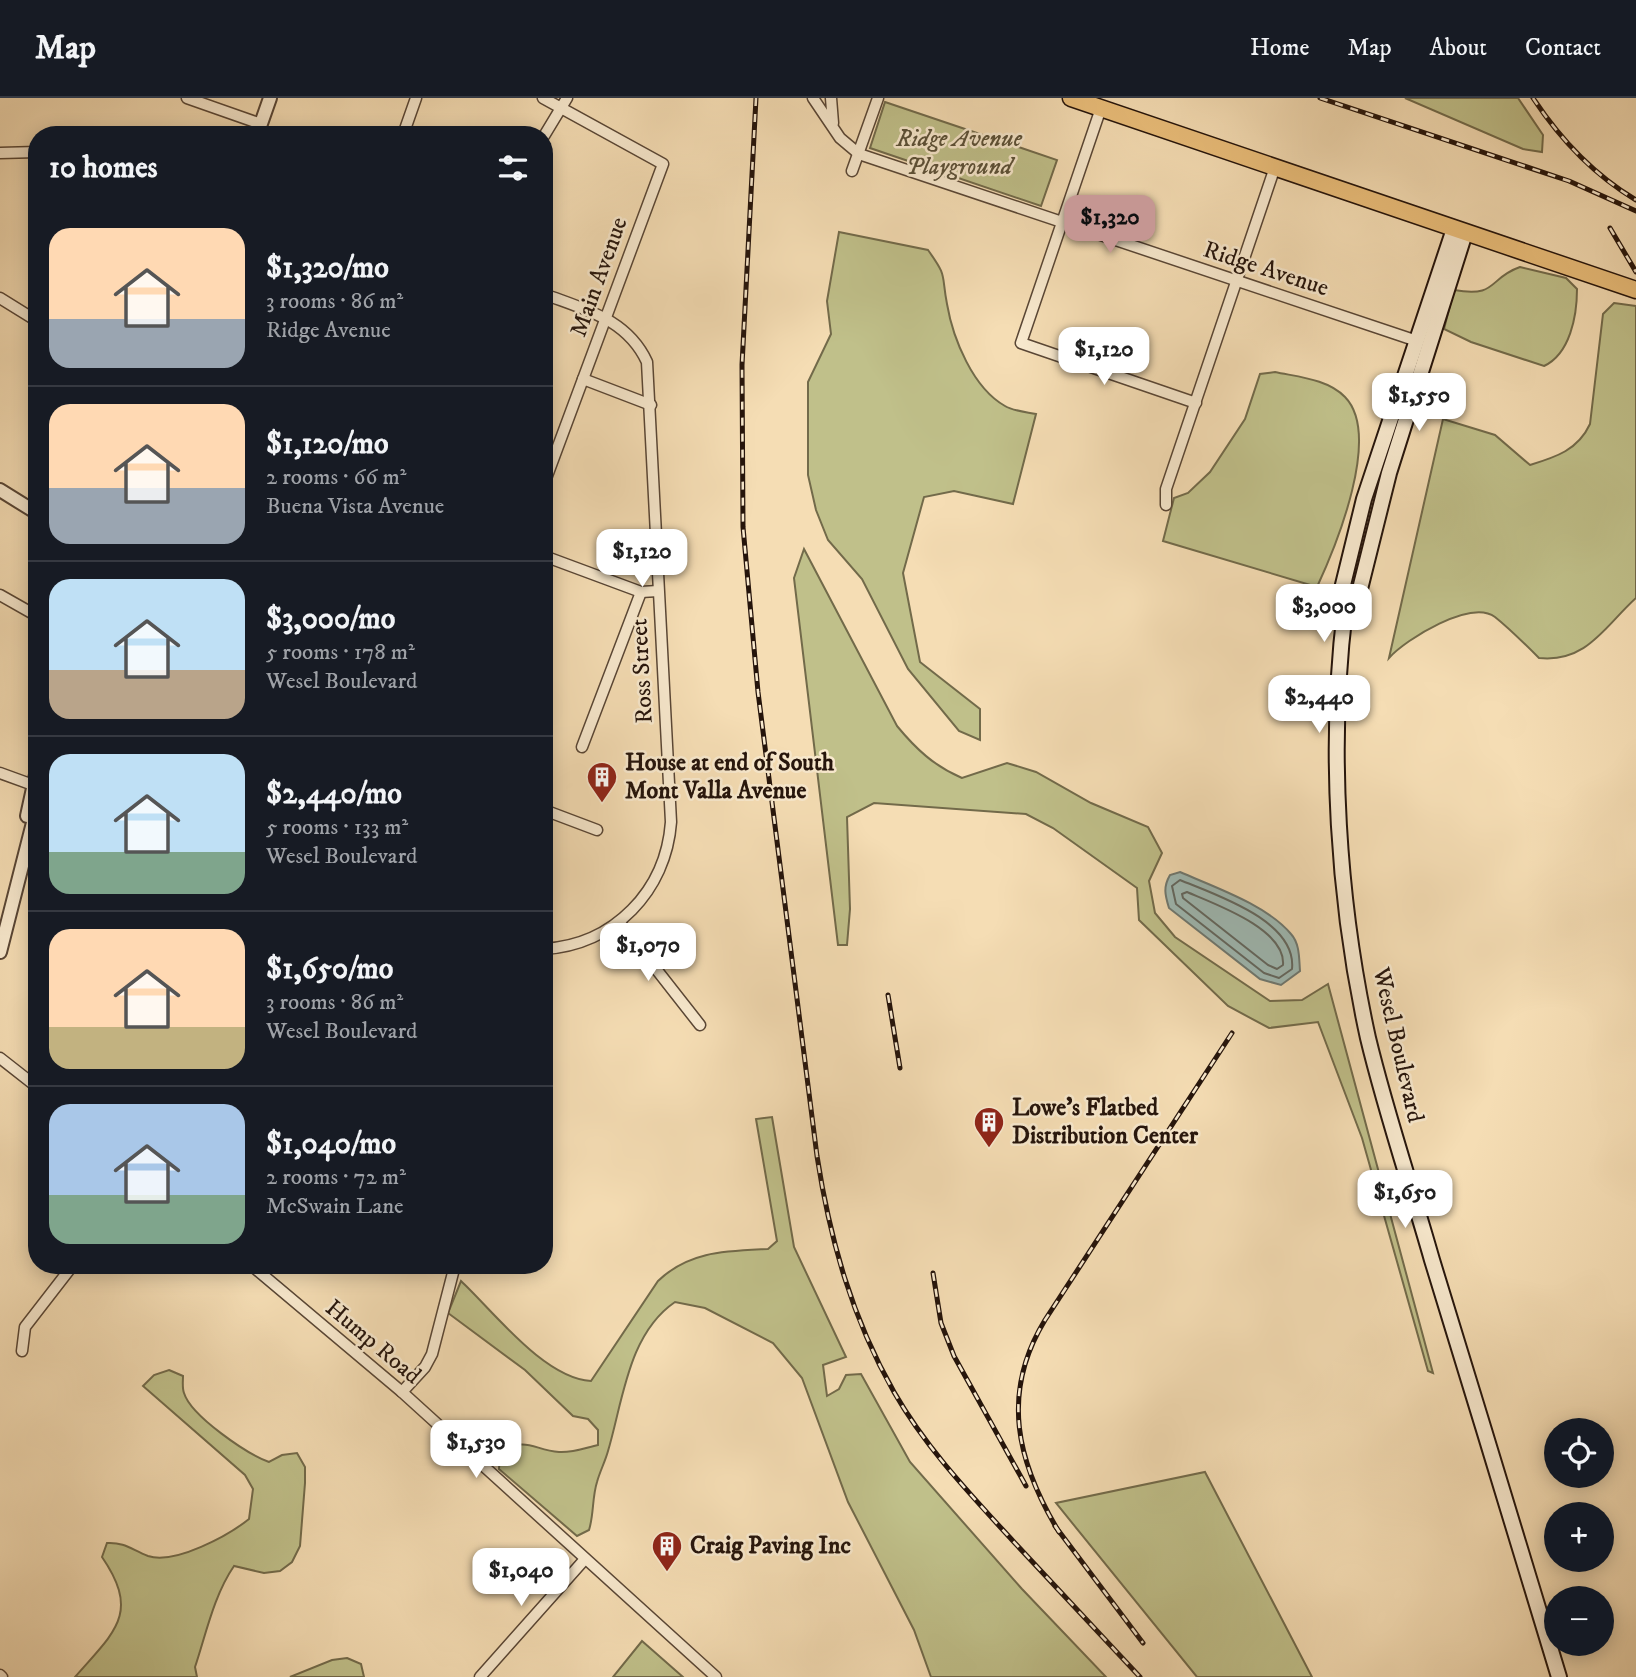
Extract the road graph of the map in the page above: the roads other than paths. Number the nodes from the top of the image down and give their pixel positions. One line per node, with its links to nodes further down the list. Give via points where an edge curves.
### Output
1 (187, 98): 12 (street)
2 (270, 98): 13 (street)
3 (416, 98): 14 (street)
4 (542, 98): 11 (street)
5 (567, 98): 11 (street)
6 (813, 98): 16 (street, Ridge Avenue)
7 (831, 98): 16 (street)
8 (878, 98): 19 (street)
9 (1071, 98): 10 (main road)
10 (1101, 108): 20 (main road); 22 (street)
11 (561, 109): 15 (street); 29 (street, Main Avenue, via 663,164)
12 (252, 126)
13 (260, 126)
14 (406, 126)
15 (550, 126)
16 (834, 127): 19 (street, Ridge Avenue, via 848,147)
17 (28, 152): 18 (street)
18 (0, 153)
19 (859, 153): 21 (street); 22 (street, Ridge Avenue)
20 (1275, 167): 23 (main road); 24 (street)
21 (852, 171)
22 (1062, 223): 24 (street, Ridge Avenue); 32 (street, via 1021,343)
23 (1459, 231): 25 (main road); 30 (main road, Wesel Boulevard); 42 (main road, Wesel Boulevard, via 1386,482 1357,601)
24 (1237, 281): 30 (street, Ridge Avenue); 32 (street)
25 (1636, 290)
26 (553, 297): 29 (street, Ross Street)
27 (0, 298): 28 (street)
28 (28, 315)
29 (606, 317): 31 (street, Main Avenue); 33 (street, Ross Street, via 630,334 643,353)
30 (1417, 341): 42 (main road, Wesel Boulevard, via 1364,499 1341,593)
31 (583, 379): 33 (street); 34 (street, Main Avenue)
32 (1196, 403): 36 (street, via 1166,489)
33 (651, 405): 39 (street, Ross Street)
34 (553, 460)
35 (0, 490): 37 (street)
36 (1166, 505)
37 (28, 507)
38 (553, 559): 40 (street)
39 (658, 591): 40 (street); 52 (street, Ross Street, via 670,842 653,883)
40 (641, 592): 44 (street)
41 (0, 595): 43 (street)
42 (1345, 610): 66 (main road, Wesel Boulevard, via 1335,766 1350,928 1368,1037)
43 (28, 611)
44 (582, 747)
45 (0, 773): 46 (street)
46 (28, 783)
47 (28, 809): 51 (street)
48 (553, 813): 49 (street)
49 (597, 830)
50 (28, 844): 51 (street)
51 (18, 882): 54 (street)
52 (620, 923): 53 (street, Ross Street, via 590,939); 55 (street)
53 (553, 947)
54 (0, 952)
55 (700, 1025)
56 (0, 1058): 57 (street)
57 (28, 1080)
58 (66, 1274): 61 (street, via 25,1327)
59 (262, 1274): 62 (street, Hump Road)
60 (453, 1274): 62 (street, via 432,1354)
61 (22, 1351)
62 (401, 1392): 63 (street, Hump Road)
63 (585, 1559): 64 (street); 65 (street, Hump Road)
64 (480, 1677)
65 (716, 1677)
66 (1559, 1677)

